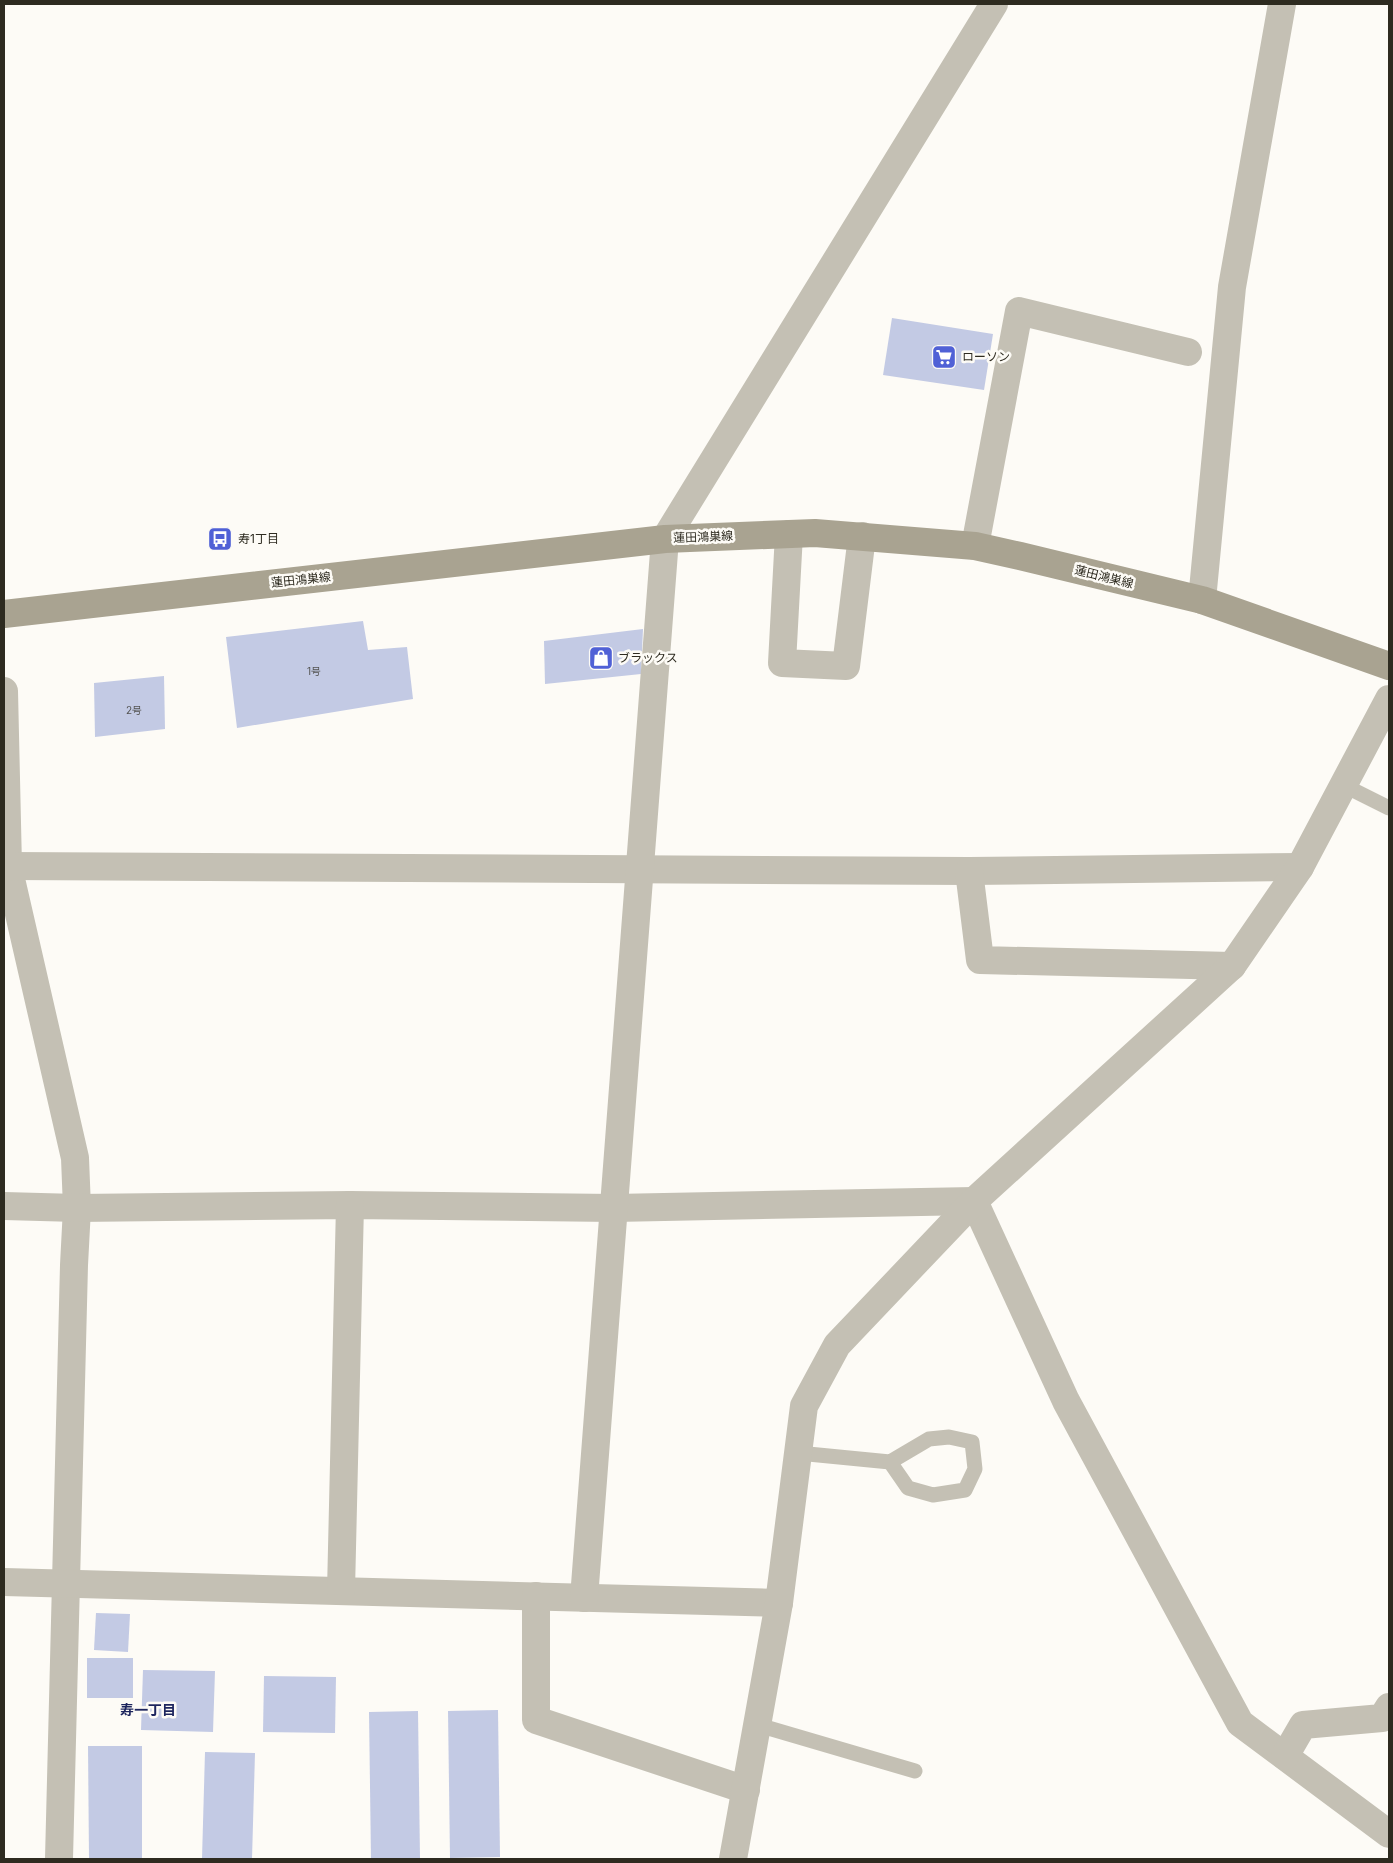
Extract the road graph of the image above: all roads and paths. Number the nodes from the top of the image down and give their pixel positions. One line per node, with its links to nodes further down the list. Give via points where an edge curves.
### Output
1 (994, 4): 6 (street)
2 (1282, 4): 8 (street, via 1232,288)
3 (1188, 352): 7 (street, via 1019,311)
4 (789, 534): 5 (main road, 蓮田鴻巣線); 5 (street, via 782,662 846,666); 6 (main road, 蓮田鴻巣線)
5 (862, 536): 7 (main road, 蓮田鴻巣線)
6 (665, 539): 9 (main road, 蓮田鴻巣線); 17 (street)
7 (975, 546): 8 (main road, 蓮田鴻巣線)
8 (1202, 600): 10 (main road, 蓮田鴻巣線)
9 (4, 614)
10 (1389, 666)
11 (4, 691): 15 (street)
12 (1389, 699): 13 (street)
13 (1343, 785): 14 (lane); 16 (street)
14 (1389, 808)
15 (8, 866): 17 (street); 23 (street, via 75,1158)
16 (1300, 867): 18 (street); 19 (street)
17 (640, 870): 18 (street); 24 (street)
18 (968, 871): 19 (street, via 980,960)
19 (1232, 966): 20 (street)
20 (974, 1201): 24 (street); 25 (street, via 837,1345 804,1406); 35 (street, via 1066,1401 1240,1723)
21 (350, 1205): 23 (street); 24 (street); 29 (street)
22 (4, 1206): 23 (street)
23 (77, 1208): 28 (street)
24 (614, 1208): 31 (street)
25 (798, 1452): 26 (lane); 32 (street)
26 (890, 1462): 26 (lane, via 908,1488 933,1495 965,1490 974,1469 972,1442 949,1437 929,1439)
27 (4, 1582): 28 (street)
28 (66, 1584): 29 (street); 39 (street)
29 (341, 1591): 30 (street)
30 (536, 1596): 31 (street); 37 (street, via 536,1720)
31 (584, 1598): 32 (street)
32 (779, 1603): 34 (street)
33 (1389, 1707): 35 (street, via 1382,1718 1303,1725)
34 (758, 1725): 36 (lane); 37 (street)
35 (1285, 1756): 38 (street)
36 (915, 1771)
37 (746, 1790): 40 (street)
38 (1389, 1834)
39 (59, 1859)
40 (733, 1859)

